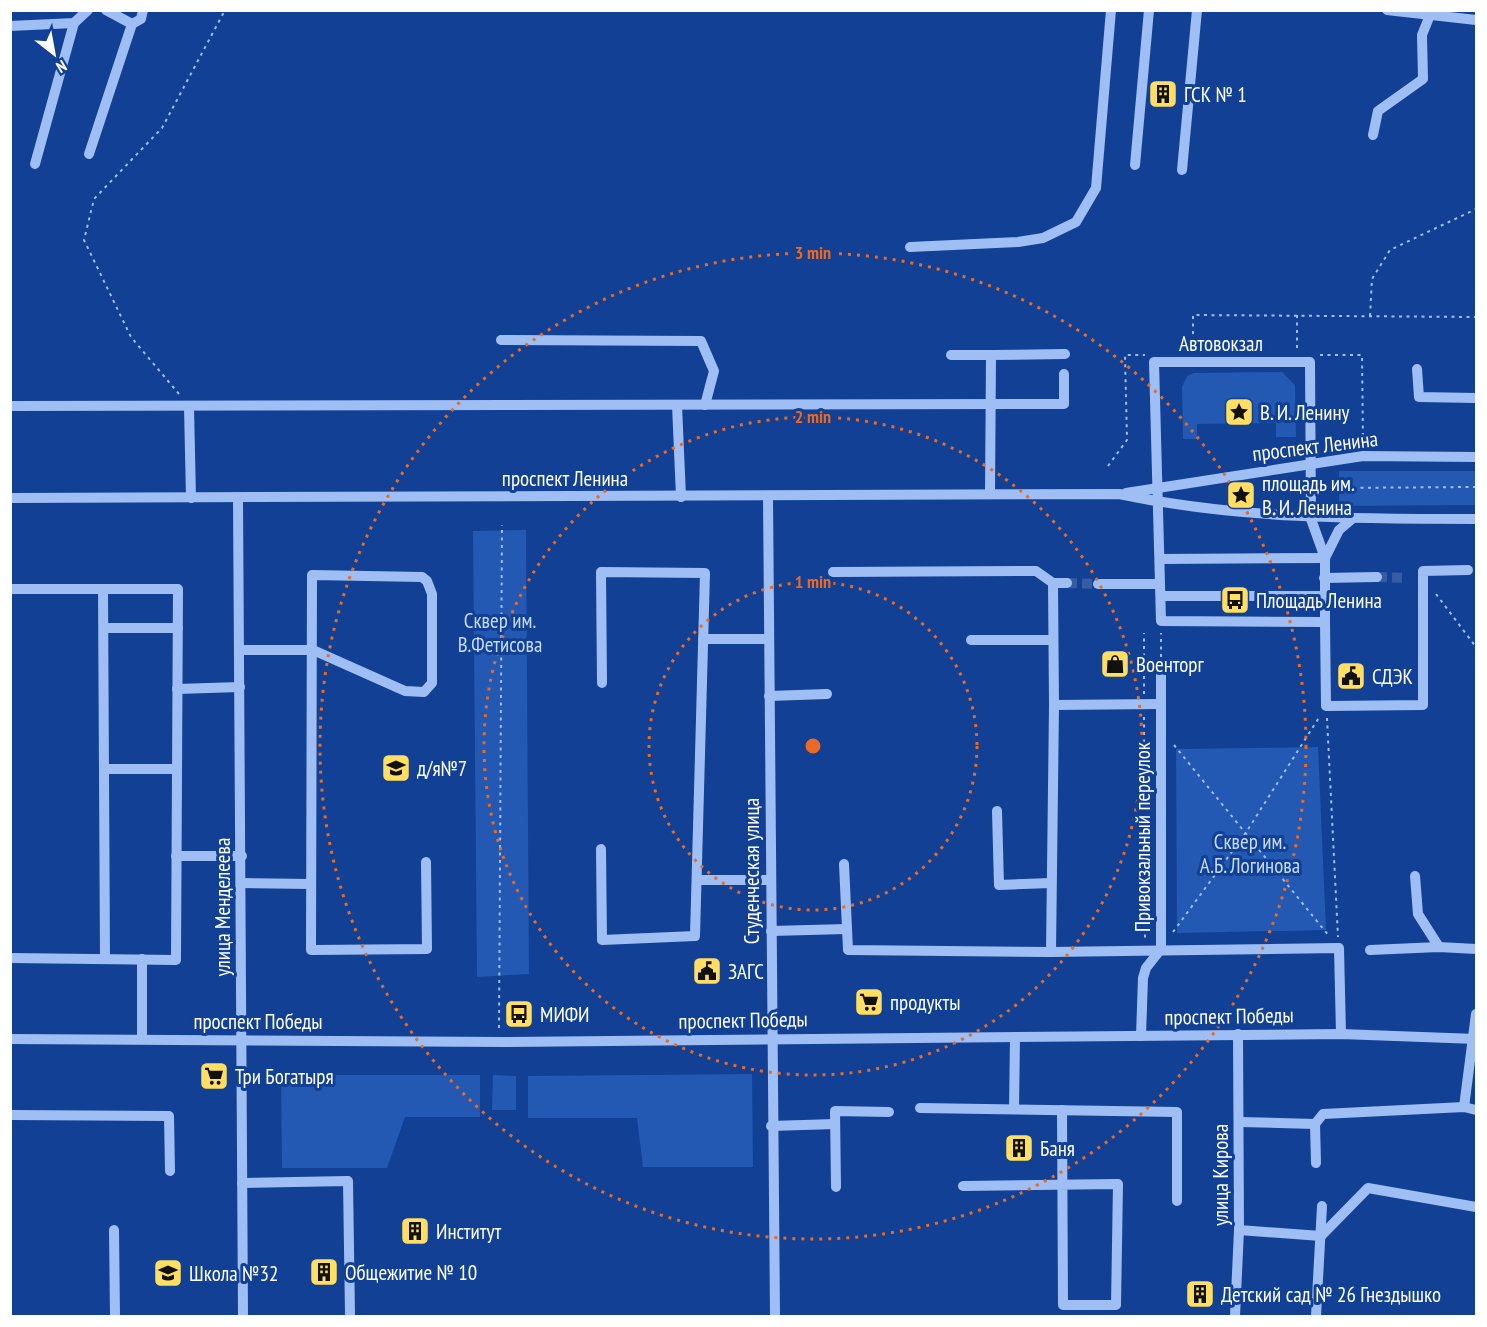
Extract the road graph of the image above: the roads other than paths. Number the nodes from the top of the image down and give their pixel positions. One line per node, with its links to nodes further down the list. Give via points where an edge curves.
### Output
1 (88, 10): 10 (street)
2 (106, 10): 11 (street)
3 (143, 10): 11 (street, via 141,19)
4 (1111, 10): 18 (street, via 1096,188 1076,222 1043,238 1018,242)
5 (1149, 10): 16 (street)
6 (1197, 10): 17 (street)
7 (1387, 10): 8 (street)
8 (1430, 15): 9 (street); 13 (street, via 1422,35 1423,79 1378,111)
9 (1476, 20)
10 (74, 22): 12 (street); 15 (street)
11 (132, 24): 14 (street)
12 (10, 26)
13 (1373, 135)
14 (89, 154)
15 (35, 164)
16 (1135, 165)
17 (1182, 170)
18 (910, 247)
19 (501, 340): 28 (street, via 701,341 714,371)
20 (1065, 354): 22 (street)
21 (951, 355): 22 (street)
22 (991, 355): 26 (street)
23 (1416, 369): 25 (street, via 1419,397)
24 (1064, 374): 26 (street, via 1064,404)
25 (1476, 398)
26 (991, 403): 28 (street); 34 (street)
27 (676, 405): 28 (street); 30 (street); 36 (street)
28 (705, 405)
29 (10, 406): 30 (street)
30 (189, 406): 39 (street)
31 (1476, 457): 32 (street, проспект Ленина, via 1363,456)
32 (1311, 464): 33 (street, проспект Ленина); 33 (street, Автовокзал, via 1310,362 1154,362); 42 (street)
33 (1158, 487): 35 (street, проспект Ленина); 41 (street)
34 (990, 494): 35 (street, проспект Ленина); 37 (street, проспект Ленина)
35 (1119, 494): 41 (street, проспект Ленина)
36 (681, 497): 37 (street, проспект Ленина); 40 (street, проспект Ленина)
37 (768, 497): 63 (street, Студенческая улица)
38 (10, 498): 39 (street, проспект Ленина)
39 (191, 498): 40 (street, проспект Ленина)
40 (238, 498): 66 (street, улица Менделеева)
41 (1159, 502): 42 (street, проспект Ленина); 46 (street)
42 (1311, 519): 43 (street, проспект Ленина); 45 (street)
43 (1352, 519): 44 (street, проспект Ленина); 45 (street, via 1339,530)
44 (1476, 519)
45 (1325, 558): 46 (street); 50 (street)
46 (1161, 559): 54 (street)
47 (1468, 570): 59 (street, via 1424,571 1424,705 1326,706)
48 (833, 572): 51 (street, via 1036,571)
49 (1377, 577): 50 (street)
50 (1324, 578): 58 (street)
51 (1053, 583): 52 (street); 65 (street)
52 (1067, 583)
53 (1098, 584): 54 (street)
54 (1160, 584): 57 (street)
55 (10, 589): 56 (street)
56 (103, 589): 60 (street); 61 (street, via 178,589)
57 (1161, 596): 58 (street); 59 (street, via 1161,621)
58 (1324, 596): 59 (street)
59 (1325, 622)
60 (104, 628): 61 (street); 76 (street)
61 (178, 628): 71 (street)
62 (703, 639): 63 (street); 69 (street, via 705,573 601,572); 85 (street)
63 (769, 639): 73 (street, Студенческая улица)
64 (971, 640): 65 (street)
65 (1053, 640): 75 (street)
66 (240, 650): 67 (street); 70 (street, улица Менделеева)
67 (313, 650): 67 (street, via 312,575 422,577 427,581 432,594 432,683 424,692 405,691); 89 (street)
68 (1161, 668): 74 (street, Привокзальный переулок)
69 (602, 683)
70 (240, 687): 71 (street); 81 (street, улица Менделеева)
71 (177, 689): 77 (street)
72 (826, 694): 73 (street)
73 (769, 696): 86 (street, Студенческая улица)
74 (1161, 704): 75 (street); 93 (street, Привокзальный переулок)
75 (1054, 705): 88 (street)
76 (104, 769): 77 (street); 98 (street)
77 (177, 769): 80 (street)
78 (997, 811): 88 (street, via 999,885)
79 (601, 849): 85 (street, via 602,940 695,936)
80 (176, 856): 81 (street); 99 (street, via 176,960)
81 (242, 856): 87 (street, улица Менделеева)
82 (426, 862): 89 (street, via 427,949 311,950)
83 (844, 864): 90 (street)
84 (1415, 876): 92 (street, via 1418,914)
85 (697, 880): 86 (street)
86 (770, 880): 91 (street, Студенческая улица)
87 (242, 883): 89 (street); 109 (street, улица Менделеева)
88 (1051, 883): 96 (street)
89 (311, 884)
90 (847, 929): 91 (street); 96 (street, via 848,950)
91 (771, 931): 107 (street, Студенческая улица)
92 (1439, 947): 94 (street); 95 (street)
93 (1161, 949): 96 (street); 102 (street, via 1339,948); 103 (street, Привокзальный переулок, via 1143,978)
94 (1476, 949)
95 (1370, 950)
96 (1051, 952)
97 (10, 958): 98 (street)
98 (105, 959): 99 (street)
99 (142, 960): 106 (street)
100 (1476, 1014): 108 (street)
101 (1238, 1034): 102 (street, проспект Победы); 103 (street, проспект Победы); 117 (street, улица Кирова)
102 (1341, 1034): 108 (street, проспект Победы)
103 (1141, 1036): 104 (street, проспект Победы)
104 (1015, 1037): 107 (street, проспект Победы); 112 (street)
105 (10, 1039): 106 (street, проспект Победы)
106 (142, 1039): 109 (street, проспект Победы)
107 (771, 1039): 109 (street, проспект Победы); 120 (street, Студенческая улица)
108 (1474, 1039): 110 (street)
109 (241, 1040): 123 (street, улица Менделеева)
110 (1464, 1107): 114 (street); 119 (street, via 1323,1114)
111 (920, 1108): 112 (street)
112 (1014, 1109): 113 (street)
113 (1062, 1110): 124 (street); 127 (street, via 1177,1112)
114 (1476, 1110)
115 (890, 1112): 118 (street, via 835,1111)
116 (10, 1115): 122 (street, via 169,1116)
117 (1239, 1122): 119 (street); 131 (street, улица Кирова)
118 (835, 1124): 120 (street); 126 (street)
119 (1315, 1124): 121 (street)
120 (771, 1126): 136 (street, Студенческая улица)
121 (1316, 1163)
122 (170, 1171)
123 (242, 1182): 133 (street, via 348,1181); 135 (street, улица Менделеева)
124 (1062, 1184): 124 (street, via 1118,1184 1116,1305 1063,1305); 125 (street)
125 (963, 1186)
126 (836, 1187)
127 (1177, 1201)
128 (1323, 1206): 132 (street)
129 (1476, 1207): 132 (street, via 1368,1188)
130 (114, 1230): 134 (street)
131 (1239, 1230): 132 (street); 137 (street, улица Кирова)
132 (1321, 1236): 138 (street)
133 (350, 1315)
134 (115, 1317)
135 (243, 1317)
136 (775, 1317)
137 (1235, 1317)
138 (1316, 1317)

